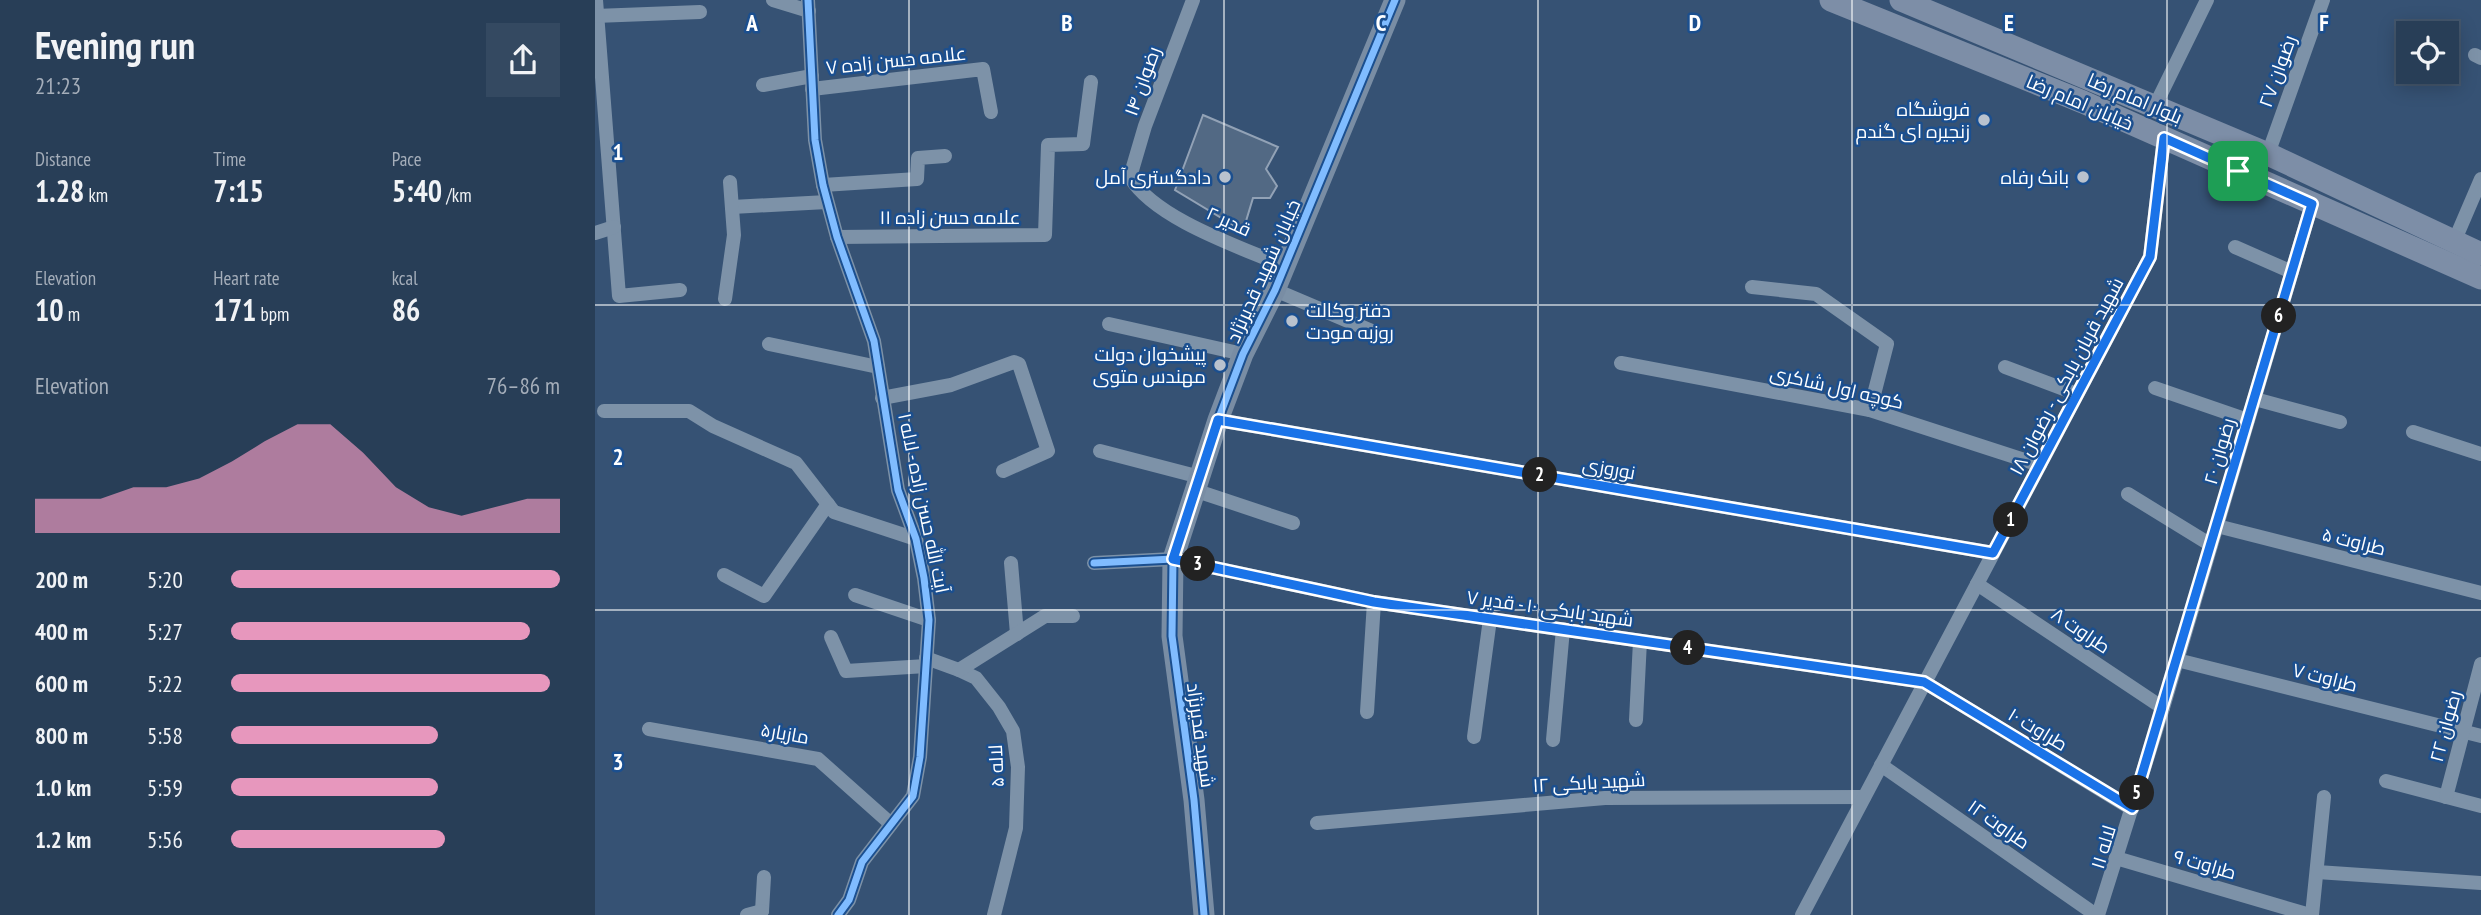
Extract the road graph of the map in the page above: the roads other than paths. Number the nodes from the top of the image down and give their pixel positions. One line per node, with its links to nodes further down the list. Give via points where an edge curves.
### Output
1 (596, 0): 11 (street)
2 (773, 0): 9 (street)
3 (1193, 0): 21 (street, رضوان ۱۴)
4 (1395, 0): 34 (street, خيابان شهيد قديرنژاد)
5 (1831, 0): 18 (main road, خیابان امام رضا)
6 (2207, 0): 15 (street)
7 (2323, 0): 19 (street, رضوان ۲۷)
8 (1908, 1): 15 (main road, بلوار امام رضا)
9 (808, 6): 12 (street, آیت الله حسن زاده - لاله ۱)
10 (701, 12): 11 (street)
11 (596, 16): 17 (street)
12 (812, 82): 14 (street); 16 (street, علامه حسن زاده ۷, via 983,69); 24 (street, آیت الله حسن زاده - لاله ۱)
13 (1091, 82): 30 (street, علامه حسن زاده ۱۱, via 1083,144 1048,145 1045,235)
14 (762, 85)
15 (2155, 106): 19 (main road, بلوار امام رضا)
16 (991, 112)
17 (600, 117): 28 (street)
18 (2164, 138): 26 (main road, خیابان امام رضا); 49 (street, شهید قربان بابکی - رضوان ۱۸, via 2150,257)
19 (2268, 154): 31 (main road, بلوار امام رضا)
20 (945, 156): 24 (street, via 918,158 917,179)
21 (1130, 177): 34 (street, قدیر ۲, via 1169,215)
22 (2481, 179): 31 (street)
23 (730, 183): 27 (street)
24 (823, 186): 25 (street, آیت الله حسن زاده - لاله ۱)
25 (827, 202): 27 (street); 30 (street, آیت الله حسن زاده - لاله ۱)
26 (2312, 204): 35 (street, رضوان ۲۰); 36 (main road, خیابان امام رضا)
27 (732, 207): 40 (street, via 734,235)
28 (614, 227): 29 (street); 38 (street, via 619,296)
29 (595, 233)
30 (837, 237): 46 (street, آیت الله حسن زاده - لاله ۱, via 874,341)
31 (2454, 242): 33 (main road, بلوار امام رضا)
32 (2235, 247): 35 (street)
33 (2481, 254)
34 (1284, 267): 39 (street, خيابان شهيد قديرنژاد)
35 (2292, 272): 51 (street, رضوان ۲۰)
36 (2481, 278)
37 (1752, 287): 52 (street, via 1816,294 1887,344)
38 (680, 290)
39 (1275, 290): 42 (street); 44 (street, خيابان شهيد قديرنژاد)
40 (725, 299)
41 (1109, 324): 44 (street)
42 (1374, 332)
43 (769, 344): 46 (street)
44 (1243, 354): 54 (street, خيابان شهيد قديرنژاد)
45 (1621, 363): 52 (street, کوچه اول شاکری)
46 (878, 367): 50 (street, آیت الله حسن زاده - لاله ۱)
47 (2005, 367): 49 (street)
48 (2155, 388): 55 (street)
49 (2077, 394): 60 (street, شهید قربان بابکی - رضوان ۱۸)
50 (882, 398): 61 (street, via 951,385 1019,364 1048,451); 67 (street, آیت الله حسن زاده - لاله ۱, via 898,490)
51 (2255, 399): 55 (street, رضوان ۲۰); 56 (street)
52 (1870, 410): 60 (street, کوچه اول شاکری)
53 (604, 411): 64 (street, via 689,411 796,463)
54 (1218, 420): 62 (street, خيابان شهيد قديرنژاد); 69 (street, نوروزی)
55 (2248, 420): 66 (street, رضوان ۲۰)
56 (2340, 422)
57 (2413, 432): 59 (street)
58 (1100, 451): 62 (street)
59 (2481, 454)
60 (2040, 465): 69 (street, شهید قربان بابکی - رضوان ۱۸)
61 (1003, 471)
62 (1199, 484): 65 (street); 70 (street, خيابان شهيد قديرنژاد)
63 (2128, 494): 68 (street)
64 (828, 504): 67 (street, via 834,512); 73 (street, via 764,596)
65 (1293, 523)
66 (2217, 526): 68 (street, رضوان ۲۰); 75 (street, طراوت ۵)
67 (916, 539): 80 (street, آیت الله حسن زاده - لاله ۱)
68 (2211, 545): 85 (street, رضوان ۲۰)
69 (1993, 553): 74 (street, شهید قربان بابکی - رضوان ۱۸)
70 (1173, 559): 72 (street, شهید بابکی ۱۰ - قدیر ۷); 77 (street, شهید بابکی ۱۰ - قدیر ۷); 116 (street, شهید قدیرنژاد, via 1172,636)
71 (1011, 563): 82 (street)
72 (1094, 563)
73 (724, 575)
74 (1977, 584): 89 (street, شهید قربان بابکی - رضوان ۱۸); 90 (street, طراوت ۸)
75 (2481, 593)
76 (855, 595): 80 (street)
77 (1374, 602): 79 (street, شهید بابکی ۱۰ - قدیر ۷); 91 (street)
78 (1073, 616): 82 (street, via 1045,616)
79 (1490, 619): 81 (street, شهید بابکی ۱۰ - قدیر ۷); 96 (street)
80 (929, 620): 86 (street, آیت الله حسن زاده - لاله ۱)
81 (1563, 629): 84 (street, شهید بابکی ۱۰ - قدیر ۷); 97 (street)
82 (1017, 634): 88 (street)
83 (831, 637): 86 (street, via 846,671)
84 (1640, 641): 89 (street, شهید بابکی ۱۰ - قدیر ۷); 92 (street)
85 (2177, 660): 90 (street, رضوان ۲۰); 94 (street, طراوت ۷)
86 (926, 662): 88 (street, لاله ۵); 106 (street, آیت الله حسن زاده - لاله ۱, via 913,796)
87 (2481, 664): 94 (street, رضوان ۲۲)
88 (959, 670): 115 (street, لاله ۵, via 976,678 1013,731 1018,767 1016,828)
89 (1924, 682): 98 (street, شهید قربان بابکی - رضوان ۱۸); 104 (street, طراوت ۱۰)
90 (2163, 708): 104 (street, لاله ۱۱)
91 (1367, 712)
92 (1636, 720)
93 (649, 729): 106 (street, مازیار۵, via 818,758)
94 (2463, 732): 95 (street, طراوت ۷); 102 (street, رضوان ۲۲)
95 (2481, 736)
96 (1474, 737)
97 (1552, 740)
98 (1881, 765): 100 (street, شهید قربان بابکی - رضوان ۱۸); 118 (street, طراوت ۱۲)
99 (2386, 781): 102 (street)
100 (1864, 797): 105 (street, شهید بابکی ۱۲, via 1605,798); 117 (street, شهید قربان بابکی - رضوان ۱۸)
101 (2324, 797): 108 (street)
102 (2446, 797): 103 (street)
103 (2481, 806)
104 (2132, 808): 107 (street, لاله ۱۱)
105 (1317, 823)
106 (891, 824): 114 (street, آیت الله حسن زاده - لاله ۱, via 862,862 849,900)
107 (2116, 858): 111 (street, طراوت ۹); 118 (street, لاله ۱۱)
108 (2317, 872): 110 (street); 119 (street)
109 (764, 877): 112 (street)
110 (2481, 883)
111 (2282, 911): 119 (street, طراوت ۹)
112 (767, 913): 113 (street)
113 (747, 915)
114 (838, 915)
115 (994, 915)
116 (1204, 915)
117 (1802, 915)
118 (2097, 915)
119 (2311, 915)

